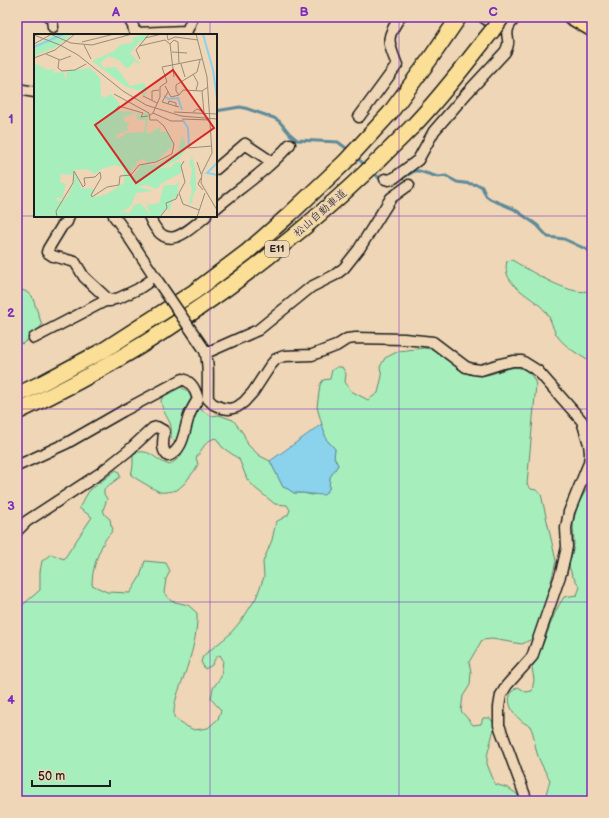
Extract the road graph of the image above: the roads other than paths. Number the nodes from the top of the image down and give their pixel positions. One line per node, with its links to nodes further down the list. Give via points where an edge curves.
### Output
1 (128, 17): 11 (street)
2 (193, 17): 10 (street)
3 (400, 17): 15 (street, via 389,36 389,44 397,65)
4 (459, 17): 30 (highway, 松山自動車道 / E11, via 390,113 345,162 247,252 194,292 110,346)
5 (483, 17): 12 (street)
6 (502, 17): 32 (highway, 松山自動車道 / E11, bridge, via 410,129 303,228 205,304 110,364)
7 (516, 17): 12 (street)
8 (570, 17): 9 (main road)
9 (592, 30)
10 (185, 33): 11 (street)
11 (136, 34)
12 (507, 35): 19 (street, via 509,47 434,131 418,160 394,178)
13 (17, 90): 14 (street)
14 (34, 92)
15 (359, 117)
16 (290, 144): 17 (street)
17 (272, 162): 18 (street, via 245,144); 21 (street)
18 (217, 168)
19 (385, 179)
20 (409, 186): 29 (street, via 391,198 344,268 311,287 258,330)
21 (217, 207)
22 (69, 217): 27 (street, via 47,252 75,262 84,278)
23 (115, 217): 26 (street)
24 (150, 217): 25 (street, via 158,231 169,239)
25 (205, 217)
26 (156, 278): 27 (street); 29 (street, bridge)
27 (110, 301): 28 (street)
28 (34, 338)
29 (205, 351): 31 (street)
30 (17, 395)
31 (203, 399): 33 (street, via 193,386 183,379 67,443); 34 (street, via 189,415 180,445 173,454 168,456 164,453 164,431 157,427 153,428 98,474 27,521); 35 (street, via 222,408 237,407 253,392 273,362 284,356 312,355 347,339 404,339 433,342 466,367 473,369 481,370 506,362 522,361 538,370 582,421 589,444 589,464 569,512 566,528 567,547 561,574 532,657 501,695 499,707 499,725)
32 (17, 412)
33 (17, 466)
34 (17, 531)
35 (527, 801)

